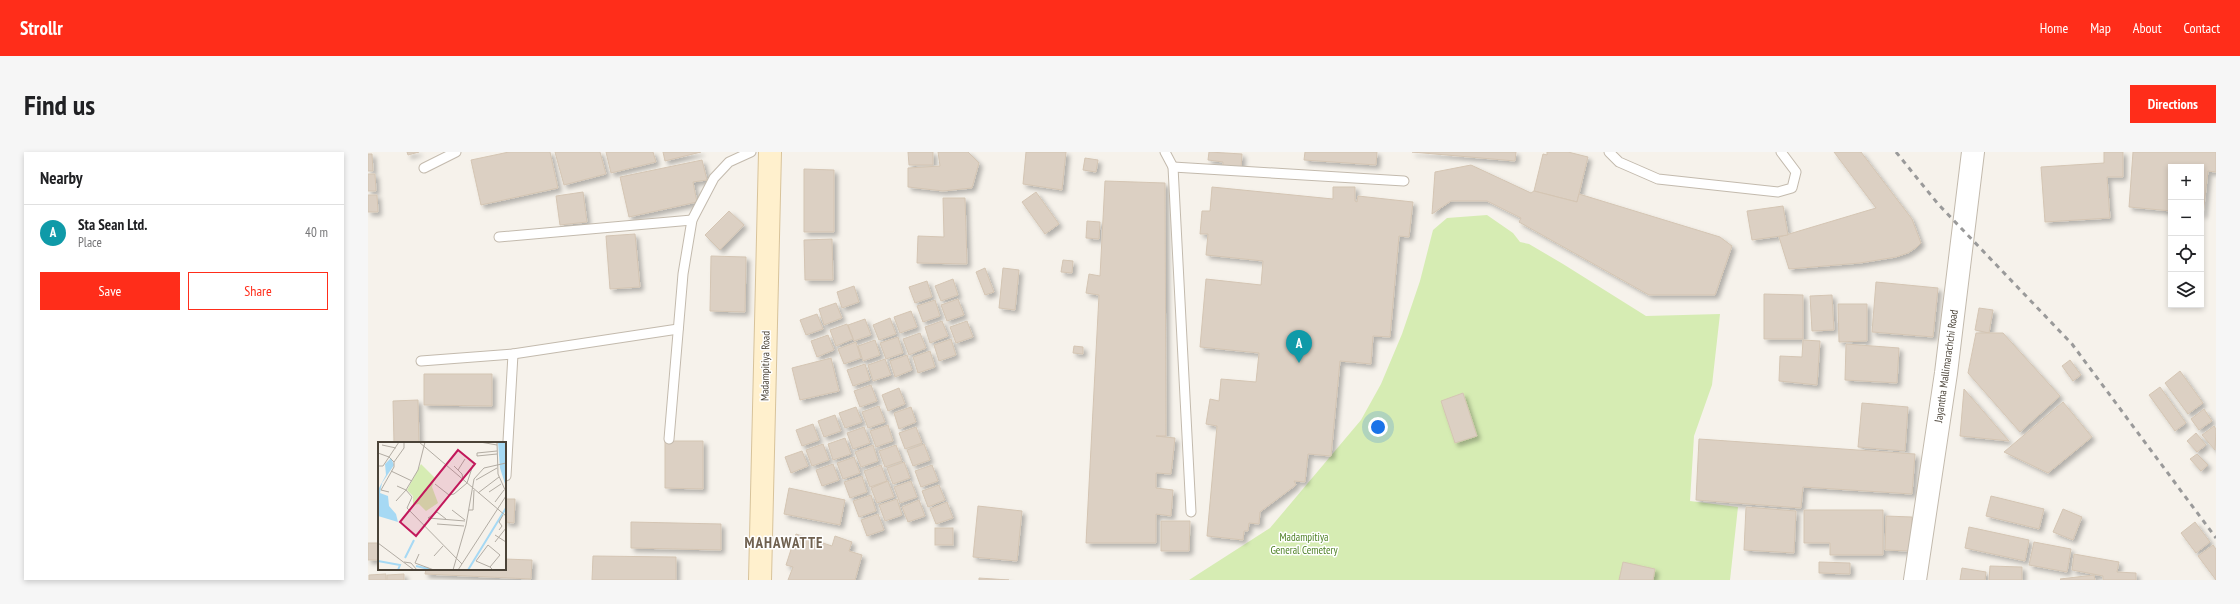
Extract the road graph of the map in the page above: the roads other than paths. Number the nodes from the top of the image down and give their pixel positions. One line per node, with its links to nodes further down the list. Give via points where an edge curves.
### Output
1 (456, 152): 9 (lane)
2 (751, 152): 11 (lane, via 729,162 714,178)
3 (770, 152): 19 (main road, Madampitiya Road)
4 (1165, 152): 8 (lane)
5 (1609, 152): 6 (lane, via 1619,162 1658,179 1778,192 1792,188 1796,172)
6 (1781, 152)
7 (1973, 152): 20 (street, Jayantha Mallimarachchi Road, via 1946,373)
8 (1174, 166): 10 (lane); 18 (lane)
9 (424, 168)
10 (1404, 181)
11 (692, 220): 12 (lane); 13 (lane, via 683,274)
12 (500, 237)
13 (678, 329): 14 (lane); 16 (lane)
14 (513, 354): 15 (lane); 17 (lane)
15 (421, 360)
16 (669, 439)
17 (506, 476)
18 (1192, 512)
19 (760, 580)
20 (1915, 580)

